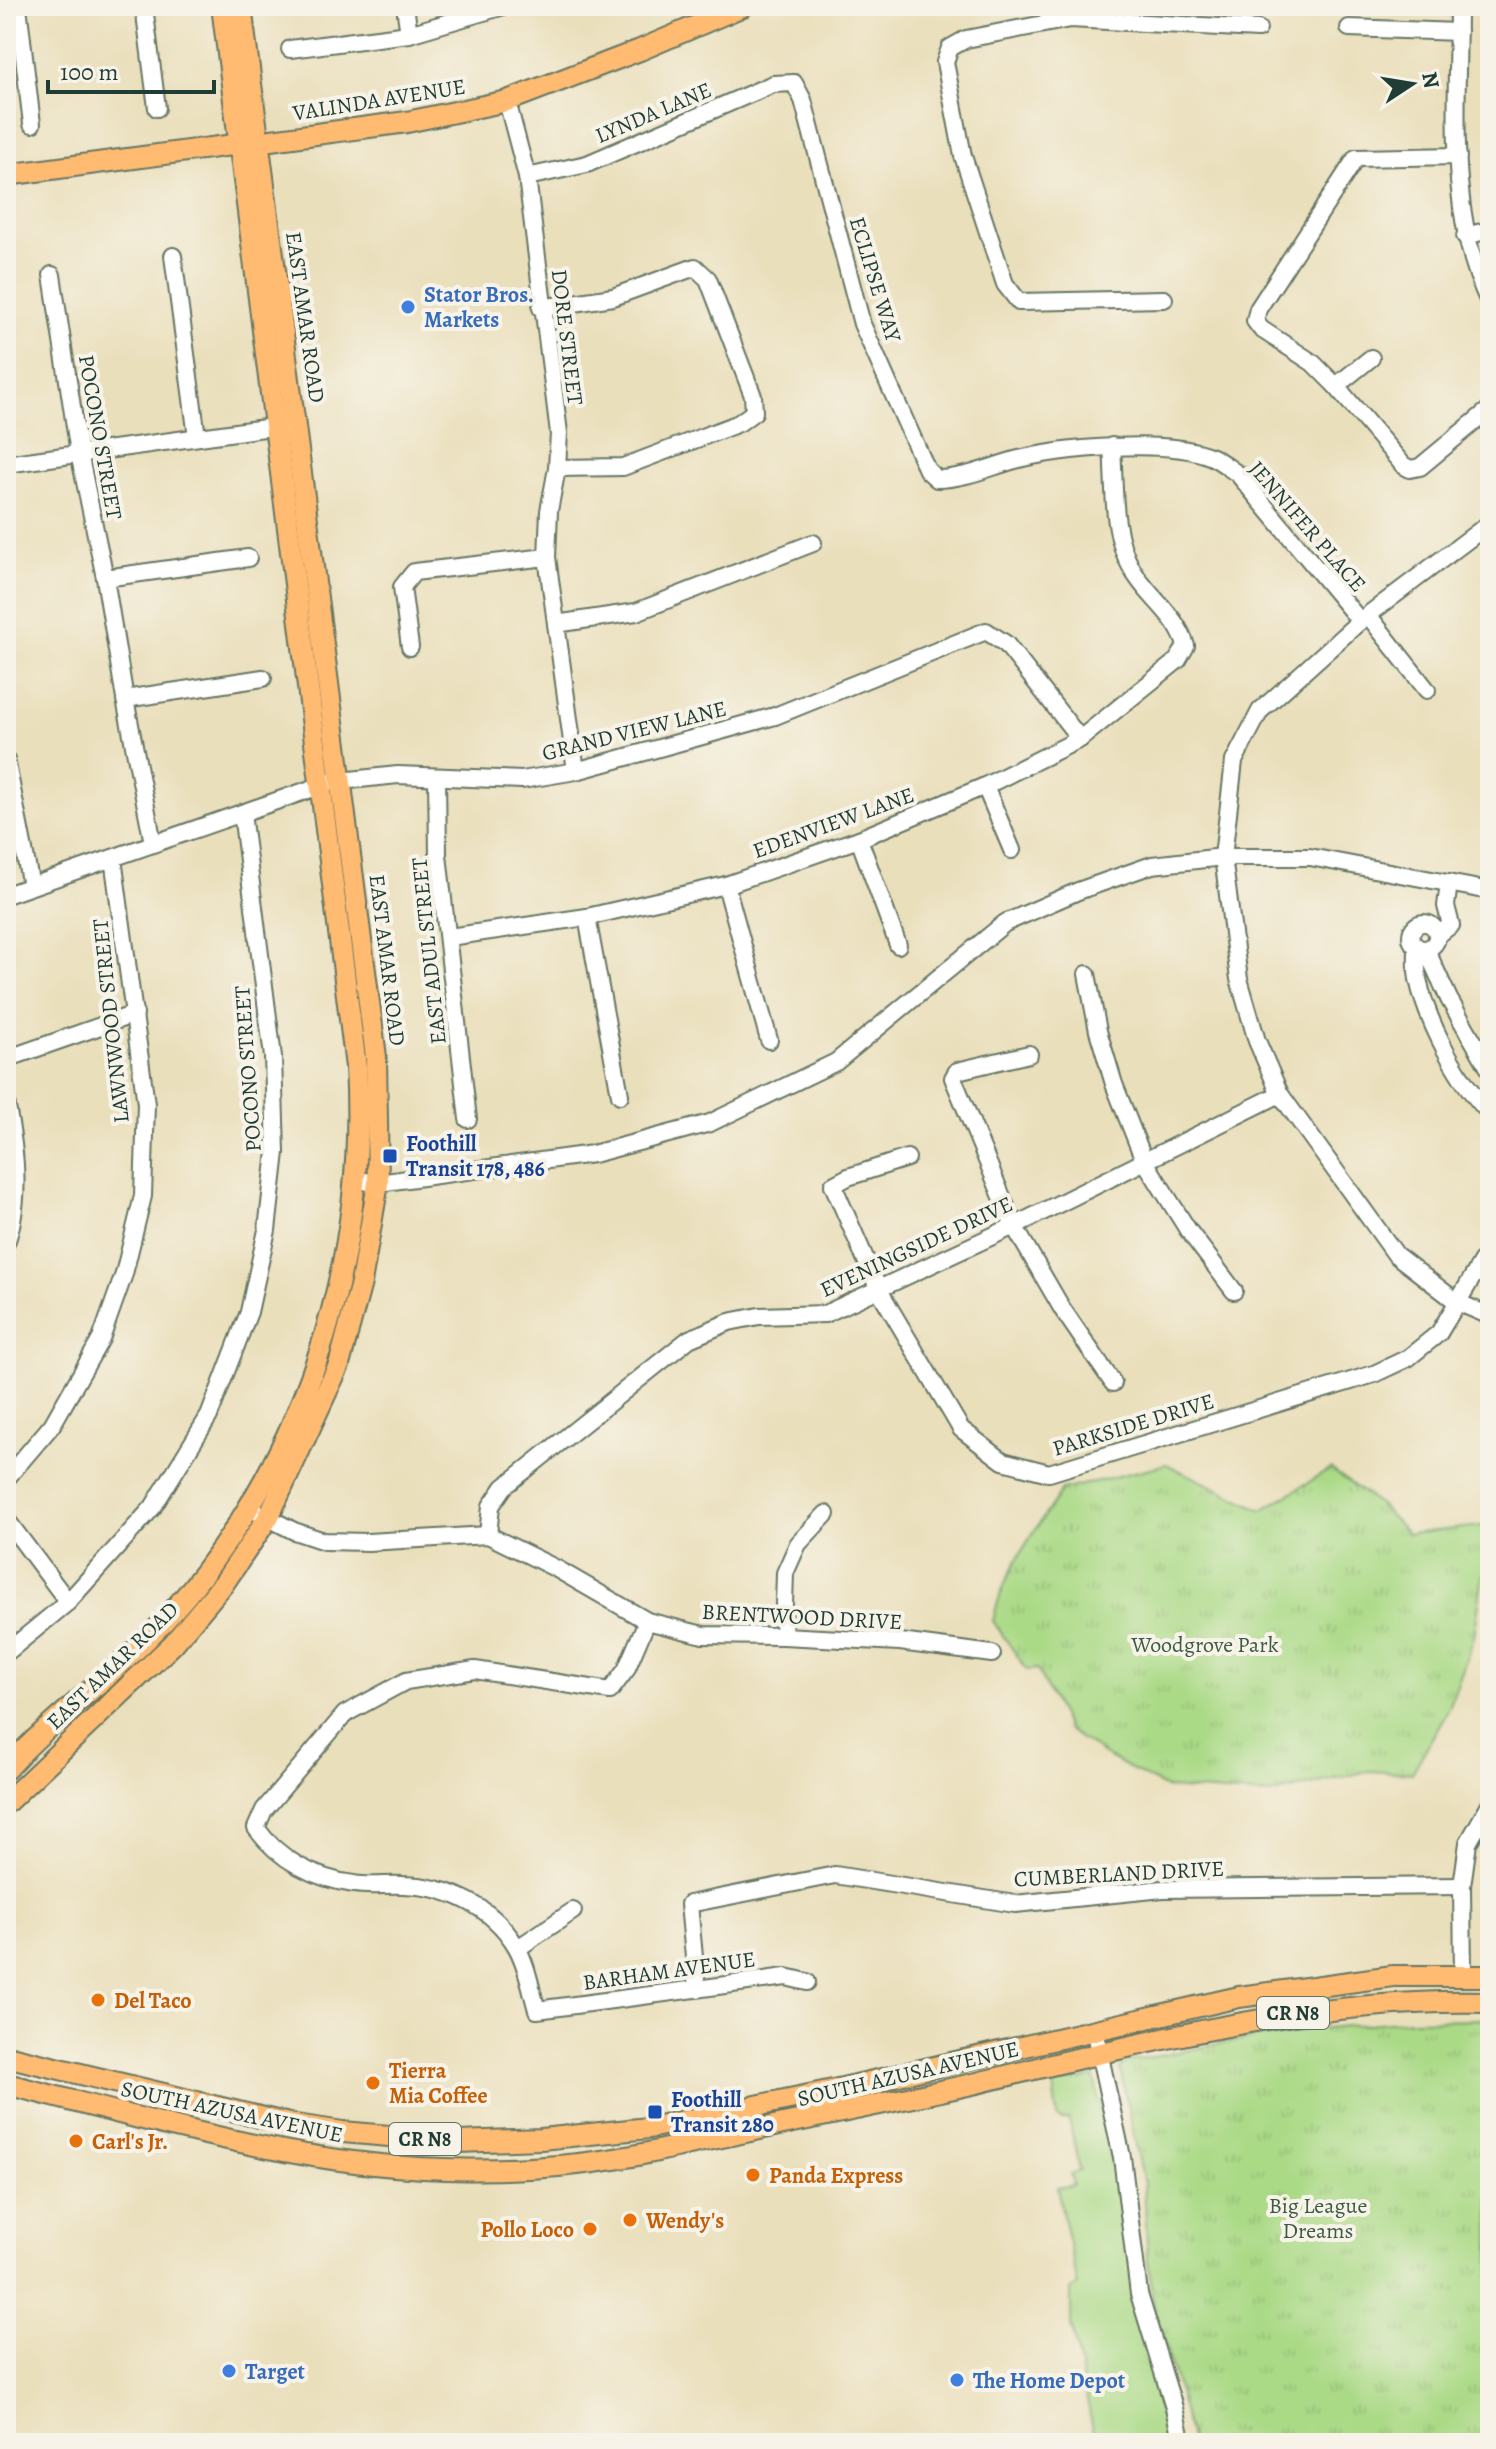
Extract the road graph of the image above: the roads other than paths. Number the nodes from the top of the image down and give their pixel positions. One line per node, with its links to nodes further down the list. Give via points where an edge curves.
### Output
1 (18, 6): 18 (street)
2 (144, 6): 17 (street)
3 (222, 6): 19 (main road, EAST AMAR ROAD)
4 (241, 6): 19 (main road, EAST AMAR ROAD)
5 (405, 6): 13 (street)
6 (504, 6): 13 (street)
7 (743, 6): 16 (main road, VALINDA AVENUE)
8 (1458, 6): 12 (street)
9 (1070, 13): 11 (street); 27 (street, via 966,39 950,48 945,62 963,156 1005,284 1019,302)
10 (1349, 28): 12 (street)
11 (1258, 29)
12 (1458, 32): 20 (street)
13 (409, 34): 14 (street)
14 (290, 49)
15 (794, 83): 22 (street, LYNDA LANE, via 773,84 587,164); 40 (street, ECLIPSE WAY, via 803,100 862,324 927,470)
16 (507, 101): 19 (main road, VALINDA AVENUE, via 407,122); 22 (street, DORE STREET)
17 (157, 108)
18 (32, 124)
19 (249, 143): 21 (main road, VALINDA AVENUE); 33 (main road, EAST AMAR ROAD); 34 (main road, EAST AMAR ROAD)
20 (1458, 156): 24 (street); 31 (street, via 1356,158 1258,309 1255,321 1261,329 1313,363)
21 (6, 175)
22 (527, 177): 29 (street, DORE STREET)
23 (1490, 230): 24 (street)
24 (1465, 236): 28 (street)
25 (173, 256): 35 (street)
26 (52, 275): 37 (street, POCONO STREET)
27 (1164, 299)
28 (1490, 304)
29 (541, 308): 39 (street, DORE STREET, via 559,433); 39 (street, via 613,297 695,267 708,279 753,396 754,412 739,423 623,467)
30 (1371, 358): 31 (street)
31 (1336, 386): 32 (street, via 1410,469 1420,467)
32 (1490, 409)
33 (296, 424): 34 (street); 56 (main road, EAST AMAR ROAD)
34 (275, 427): 35 (street); 57 (main road, EAST AMAR ROAD)
35 (197, 437): 37 (street)
36 (1112, 446): 40 (street, JENNIFER PLACE, via 1019,459); 46 (street, JENNIFER PLACE, via 1187,451 1238,474); 52 (street, EDENVIEW LANE, via 1118,537 1132,571 1181,629 1186,646 1178,660)
37 (79, 453): 38 (street); 45 (street, POCONO STREET)
38 (6, 464)
39 (557, 468): 43 (street, DORE STREET)
40 (937, 479)
41 (1490, 523): 46 (street)
42 (813, 543): 47 (street, via 636,612)
43 (547, 557): 47 (street, DORE STREET); 48 (street, via 414,572 402,587)
44 (248, 558): 45 (street)
45 (105, 578): 51 (street, POCONO STREET)
46 (1364, 618): 50 (street, JENNIFER PLACE); 63 (street, via 1260,711 1234,761)
47 (556, 624): 54 (street, DORE STREET)
48 (410, 647)
49 (263, 678): 51 (street)
50 (1427, 690)
51 (125, 699): 61 (street, POCONO STREET)
52 (1080, 739): 54 (street, GRAND VIEW LANE, via 1006,644 986,631 775,716); 58 (street, EDENVIEW LANE)
53 (6, 759): 67 (street)
54 (576, 771): 55 (street, GRAND VIEW LANE, via 522,780)
55 (437, 777): 56 (street, GRAND VIEW LANE); 71 (street, EAST ADUL STREET, via 438,855)
56 (342, 780): 57 (street, GRAND VIEW LANE); 88 (main road, EAST AMAR ROAD, via 376,1057)
57 (321, 785): 59 (street, GRAND VIEW LANE); 87 (main road, EAST AMAR ROAD, via 356,1067)
58 (985, 786): 60 (street, EDENVIEW LANE); 62 (street)
59 (242, 813): 61 (street, GRAND VIEW LANE); 103 (street, POCONO STREET, via 273,1057 276,1152 267,1230 249,1312 209,1416 153,1507)
60 (859, 839): 66 (street, EDENVIEW LANE); 73 (street)
61 (153, 843): 64 (street, GRAND VIEW LANE)
62 (1012, 850)
63 (1223, 857): 65 (street, via 1333,860); 80 (street, via 1239,979); 88 (street, via 1152,865 1005,923 836,1062 710,1123 593,1154)
64 (113, 858): 67 (street, GRAND VIEW LANE); 75 (street, LAWNWOOD STREET)
65 (1449, 883): 68 (street); 72 (street, via 1446,906 1451,925)
66 (726, 885): 70 (street, EDENVIEW LANE); 76 (street)
67 (31, 886): 69 (street, GRAND VIEW LANE)
68 (1490, 891)
69 (6, 895)
70 (587, 917): 71 (street, EDENVIEW LANE); 81 (street)
71 (449, 937): 84 (street, EAST ADUL STREET)
72 (1427, 944): 79 (street, via 1449,999); 83 (street, via 1418,978 1432,1023)
73 (898, 945)
74 (1087, 974): 86 (street, via 1114,1084)
75 (135, 1014): 78 (street); 97 (street, LAWNWOOD STREET, via 146,1104 143,1196 124,1274 101,1339 52,1425)
76 (769, 1040)
77 (1029, 1054): 89 (street, via 954,1074)
78 (6, 1059)
79 (1490, 1070)
80 (1280, 1094): 86 (street, EVENINGSIDE DRIVE); 94 (street, via 1396,1255)
81 (620, 1095)
82 (6, 1102): 90 (street, via 16,1178)
83 (1490, 1113)
84 (468, 1119)
85 (907, 1158): 92 (street, PARKSIDE DRIVE, via 833,1185)
86 (1144, 1160): 89 (street, EVENINGSIDE DRIVE); 93 (street)
87 (356, 1180): 88 (street); 98 (main road, EAST AMAR ROAD, via 346,1254 320,1352 299,1411)
88 (378, 1183): 100 (main road, EAST AMAR ROAD, via 361,1283 339,1365)
89 (1014, 1226): 92 (street, EVENINGSIDE DRIVE); 96 (street)
90 (6, 1243)
91 (1490, 1248): 94 (street, PARKSIDE DRIVE)
92 (879, 1290): 94 (street, PARKSIDE DRIVE, via 961,1429 1003,1461 1049,1473 1374,1374 1408,1358 1439,1333); 102 (street, EVENINGSIDE DRIVE, via 825,1314 759,1316 689,1339 504,1487 491,1506)
93 (1234, 1291)
94 (1457, 1302): 95 (street)
95 (1490, 1316)
96 (1113, 1383)
97 (6, 1479)
98 (249, 1507): 100 (street); 108 (main road, EAST AMAR ROAD, via 165,1620)
99 (826, 1514): 105 (street, via 798,1544 785,1573)
100 (268, 1518): 102 (street, via 324,1541); 109 (main road, EAST AMAR ROAD, via 173,1644)
101 (6, 1519): 103 (street)
102 (488, 1535): 104 (street, BRENTWOOD DRIVE)
103 (68, 1602): 106 (street, POCONO STREET)
104 (647, 1621): 105 (street, BRENTWOOD DRIVE, via 703,1635); 113 (street, via 626,1670 610,1691 475,1670 406,1681 345,1714 264,1810 256,1828 268,1844 311,1874 355,1885 437,1890 471,1901 499,1922)
105 (783, 1636): 107 (street, BRENTWOOD DRIVE, via 900,1642)
106 (6, 1653)
107 (992, 1654)
108 (6, 1769)
109 (6, 1803)
110 (1490, 1804): 111 (street, via 1468,1843)
111 (1462, 1886): 114 (street); 117 (street, CUMBERLAND DRIVE, via 1163,1889 1015,1904 835,1875 689,1904)
112 (573, 1911): 113 (street)
113 (518, 1948): 117 (street, BARHAM AVENUE, via 537,2010)
114 (1463, 1976): 115 (main road, SOUTH AZUSA AVENUE / CR N8); 119 (main road, SOUTH AZUSA AVENUE / CR N8, via 1393,1976 1272,1992)
115 (1490, 1976)
116 (807, 1982): 117 (street, BARHAM AVENUE, via 786,1977)
117 (697, 1989)
118 (1490, 2002): 120 (main road, SOUTH AZUSA AVENUE / CR N8, via 1395,2002 1313,2010)
119 (1094, 2029): 120 (street); 123 (main road, SOUTH AZUSA AVENUE / CR N8, via 649,2128 541,2139 458,2142 343,2132)
120 (1099, 2054): 124 (main road, SOUTH AZUSA AVENUE / CR N8, via 624,2158 543,2167 417,2168 340,2159); 125 (street, via 1128,2190 1139,2294)
121 (6, 2056): 123 (main road, SOUTH AZUSA AVENUE / CR N8)
122 (6, 2084): 124 (main road, SOUTH AZUSA AVENUE / CR N8)
123 (133, 2087): 124 (main road)
124 (126, 2113)
125 (1182, 2443)

